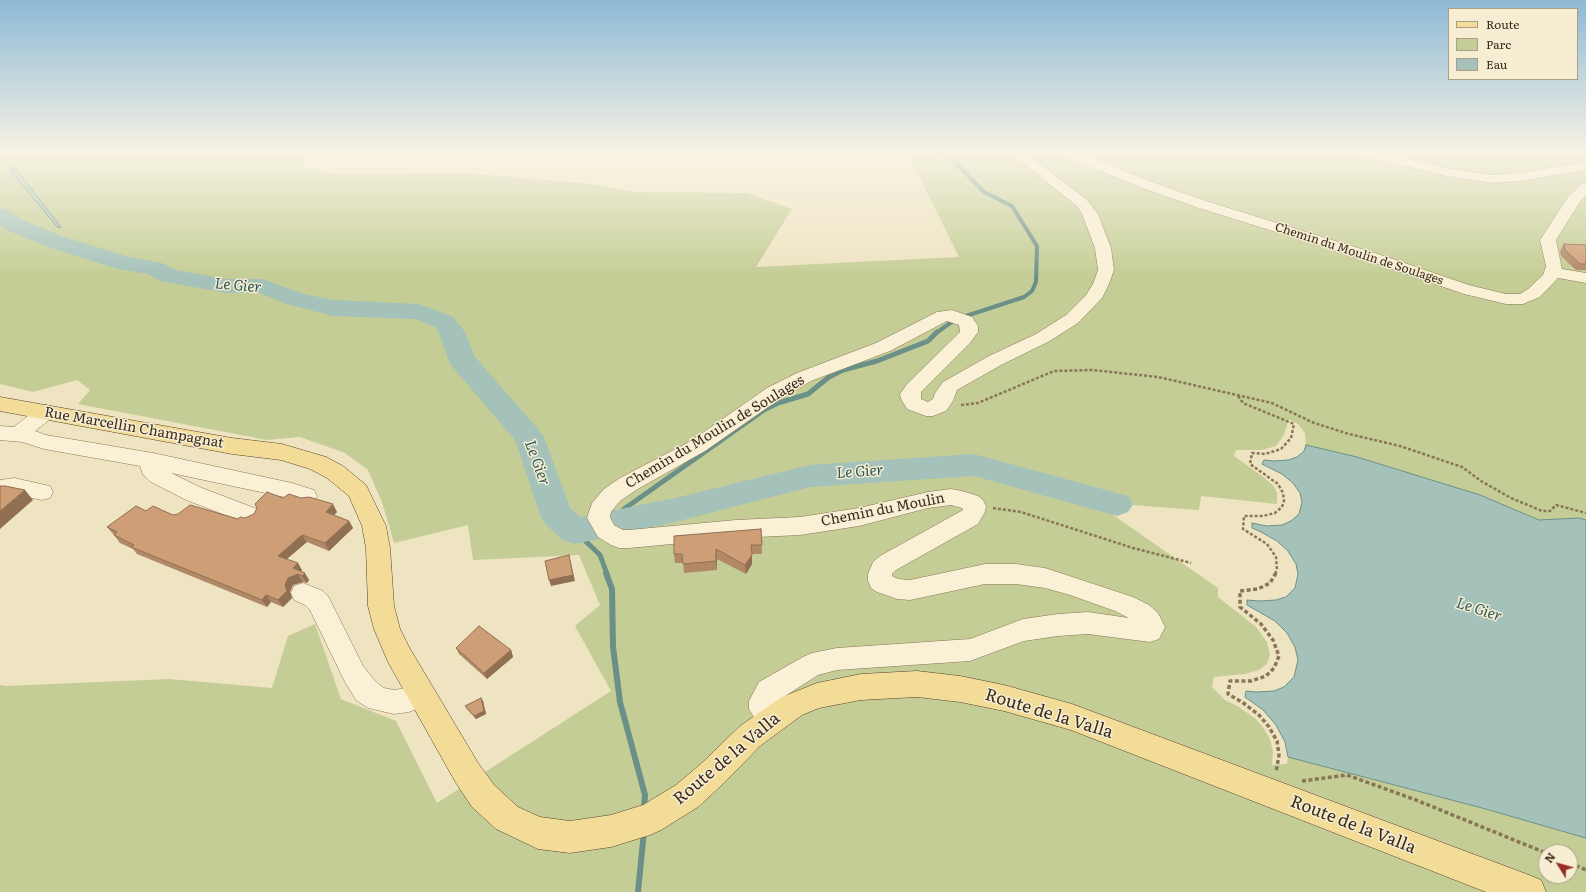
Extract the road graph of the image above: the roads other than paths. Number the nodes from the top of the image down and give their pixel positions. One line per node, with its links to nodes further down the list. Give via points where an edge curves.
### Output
1 (1070, 194): 15 (street, Chemin du Moulin de Soulages, via 1082,203 1090,214 1103,248 1106,270 1093,298 1072,318 1042,338 950,386 939,406 926,409 914,404 910,394 969,332 966,321 952,315 943,316 883,347 804,377 774,393 698,446 612,495 600,509)
2 (1171, 194): 4 (street, Chemin du Moulin de Soulages, via 1489,296 1523,299 1534,293)
3 (1571, 194): 4 (street, via 1548,240)
4 (1553, 272): 5 (street)
5 (1586, 278)
6 (0, 404): 7 (main road, Rue Marcellin Champagnat)
7 (46, 412): 8 (street); 9 (main road, Rue Marcellin Champagnat, via 232,446)
8 (9, 433): 10 (street, via 50,444)
9 (268, 450): 17 (main road, Route de la Valla, via 298,456 318,464 335,472 358,491 374,526 378,548 381,606 387,629)
10 (153, 461): 13 (street); 14 (street, via 150,464 151,470 159,476 194,494)
11 (0, 488): 12 (street, via 14,486)
12 (42, 492)
13 (306, 496)
14 (249, 514)
15 (602, 524): 18 (street, Chemin du Moulin, via 619,539 800,526 859,517 951,497 966,500 975,506 970,518 888,563 880,574 880,581 886,586 910,590 986,574 1016,574 1045,578 1124,604 1150,620 1152,627 1143,631 1088,623 1058,625 1023,630 970,650 831,660 812,665 768,691 763,701 763,709)
16 (303, 593): 17 (street, via 319,603 354,674 366,692 378,699 394,702 409,700)
17 (421, 694): 18 (main road, Route de la Valla, via 483,796 507,818 538,833 570,837 611,831 650,819 687,796)
18 (770, 720): 19 (main road, Route de la Valla, via 792,706 817,696 861,687 917,684 1004,698 1072,718)
19 (1529, 892)

